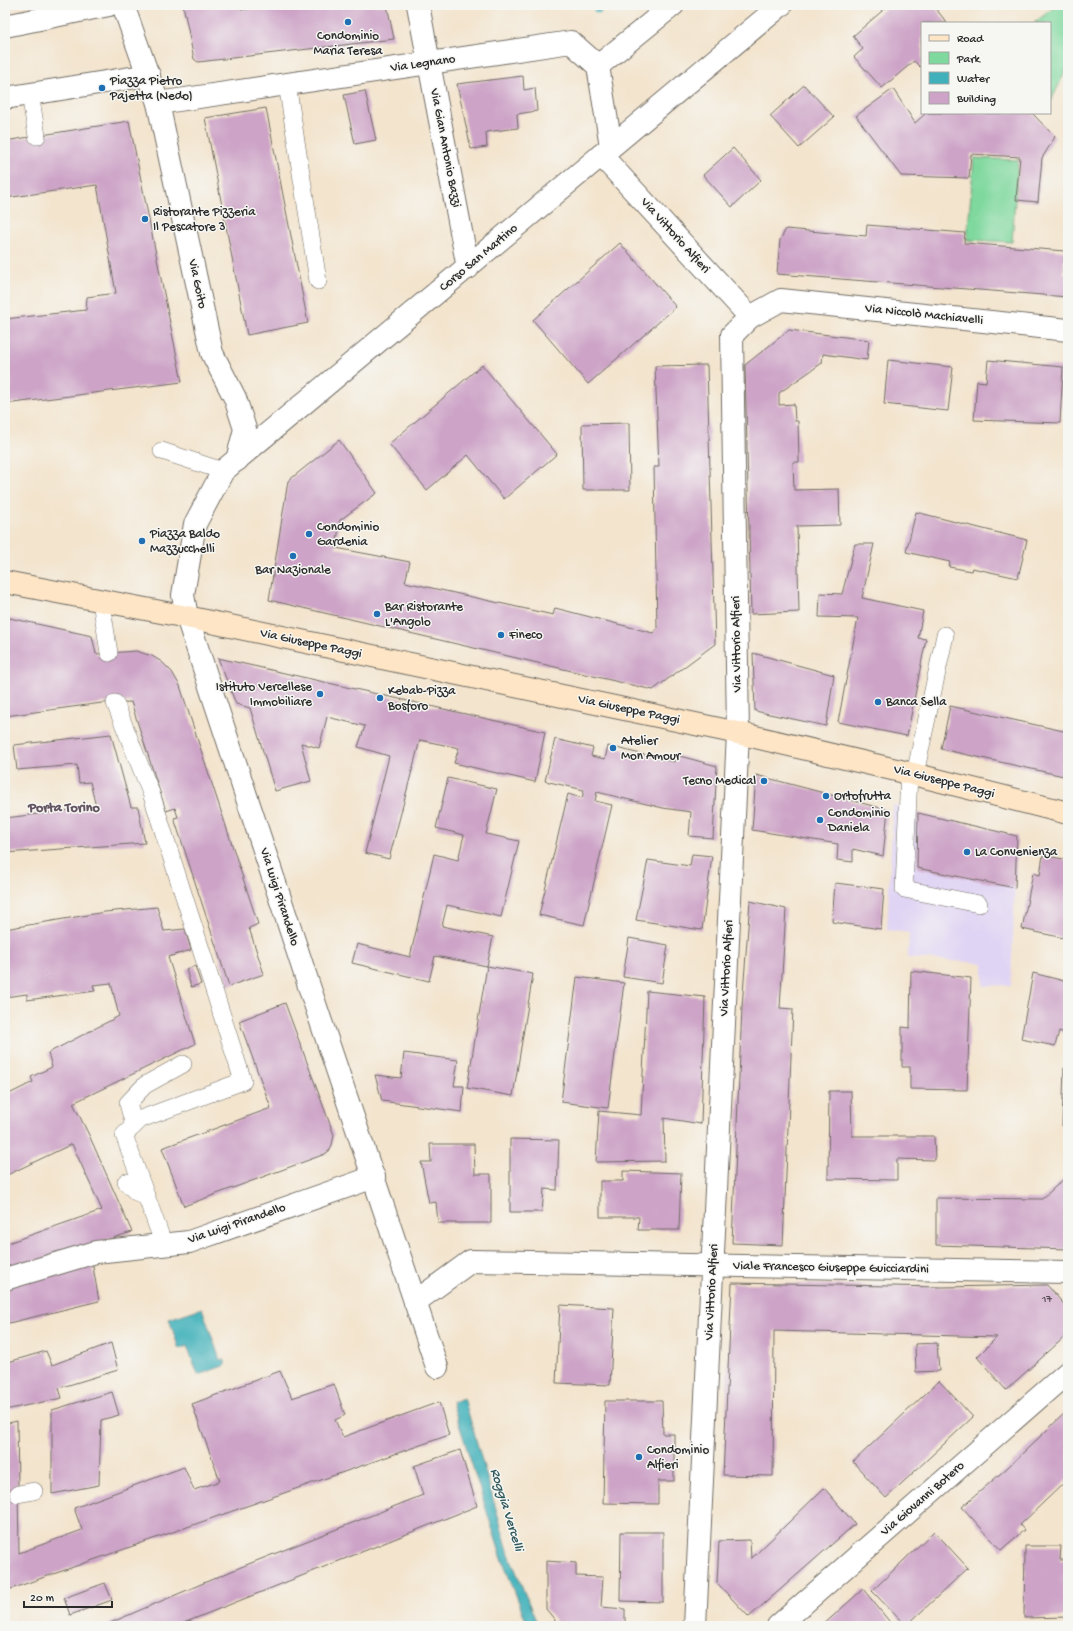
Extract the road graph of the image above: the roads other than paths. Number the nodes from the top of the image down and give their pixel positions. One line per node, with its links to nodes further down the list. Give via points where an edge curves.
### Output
1 (109, 5): 6 (street)
2 (123, 5): 9 (street)
3 (418, 5): 7 (street, Via Gian Antonio Bazzi)
4 (673, 5): 8 (street)
5 (781, 5): 15 (street, Corso San Martino)
6 (5, 26)
7 (430, 63): 8 (street, Via Legnano, via 571,42); 10 (street, Via Legnano); 16 (street, Via Gian Antonio Bazzi)
8 (598, 66): 15 (street)
9 (149, 75): 11 (street); 13 (street)
10 (287, 84): 13 (street, Via Legnano); 17 (lane)
11 (30, 94): 12 (street); 14 (lane)
12 (5, 98)
13 (158, 102): 22 (street, Via Goito, via 212,353 234,398 245,429)
14 (36, 136)
15 (606, 151): 16 (street, Corso San Martino); 19 (street, Via Vittorio Alfieri)
16 (468, 268): 22 (street, Corso San Martino)
17 (318, 282)
18 (781, 300): 19 (street, Via Vittorio Alfieri); 20 (street, Via Niccolò Machiavelli)
19 (750, 317): 29 (street, Via Vittorio Alfieri, via 732,335)
20 (1068, 330)
21 (162, 451): 22 (lane)
22 (230, 466): 25 (street, Corso San Martino, via 195,524 183,595)
23 (5, 582): 24 (main road)
24 (102, 601): 25 (main road); 27 (lane)
25 (187, 617): 29 (main road, Via Giuseppe Paggi); 35 (street, Via Luigi Pirandello)
26 (945, 635): 30 (lane)
27 (109, 653)
28 (115, 703): 34 (lane, via 151,793 243,1081 141,1119)
29 (738, 733): 30 (main road, Via Giuseppe Paggi); 39 (street, Via Vittorio Alfieri)
30 (912, 774): 31 (main road, Via Giuseppe Paggi); 32 (lane, via 904,889)
31 (1068, 813)
32 (979, 904)
33 (183, 1064): 34 (lane, via 145,1085 128,1103)
34 (134, 1126): 37 (lane, via 124,1136)
35 (374, 1177): 38 (street, Via Luigi Pirandello, via 189,1242); 42 (street, Via Luigi Pirandello)
36 (126, 1182): 37 (lane, via 136,1192)
37 (146, 1196): 38 (lane)
38 (164, 1245): 41 (street, Via Luigi Pirandello, via 96,1252)
39 (713, 1266): 40 (street, Viale Francesco Giuseppe Guicciardini); 42 (street, Viale Francesco Giuseppe Guicciardini, via 472,1261); 45 (street, Via Vittorio Alfieri)
40 (1068, 1272)
41 (5, 1279)
42 (415, 1302): 43 (street, Via Luigi Pirandello)
43 (437, 1367)
44 (1068, 1372): 46 (street, Via Giovanni Botero)
45 (695, 1626)
46 (778, 1626)

